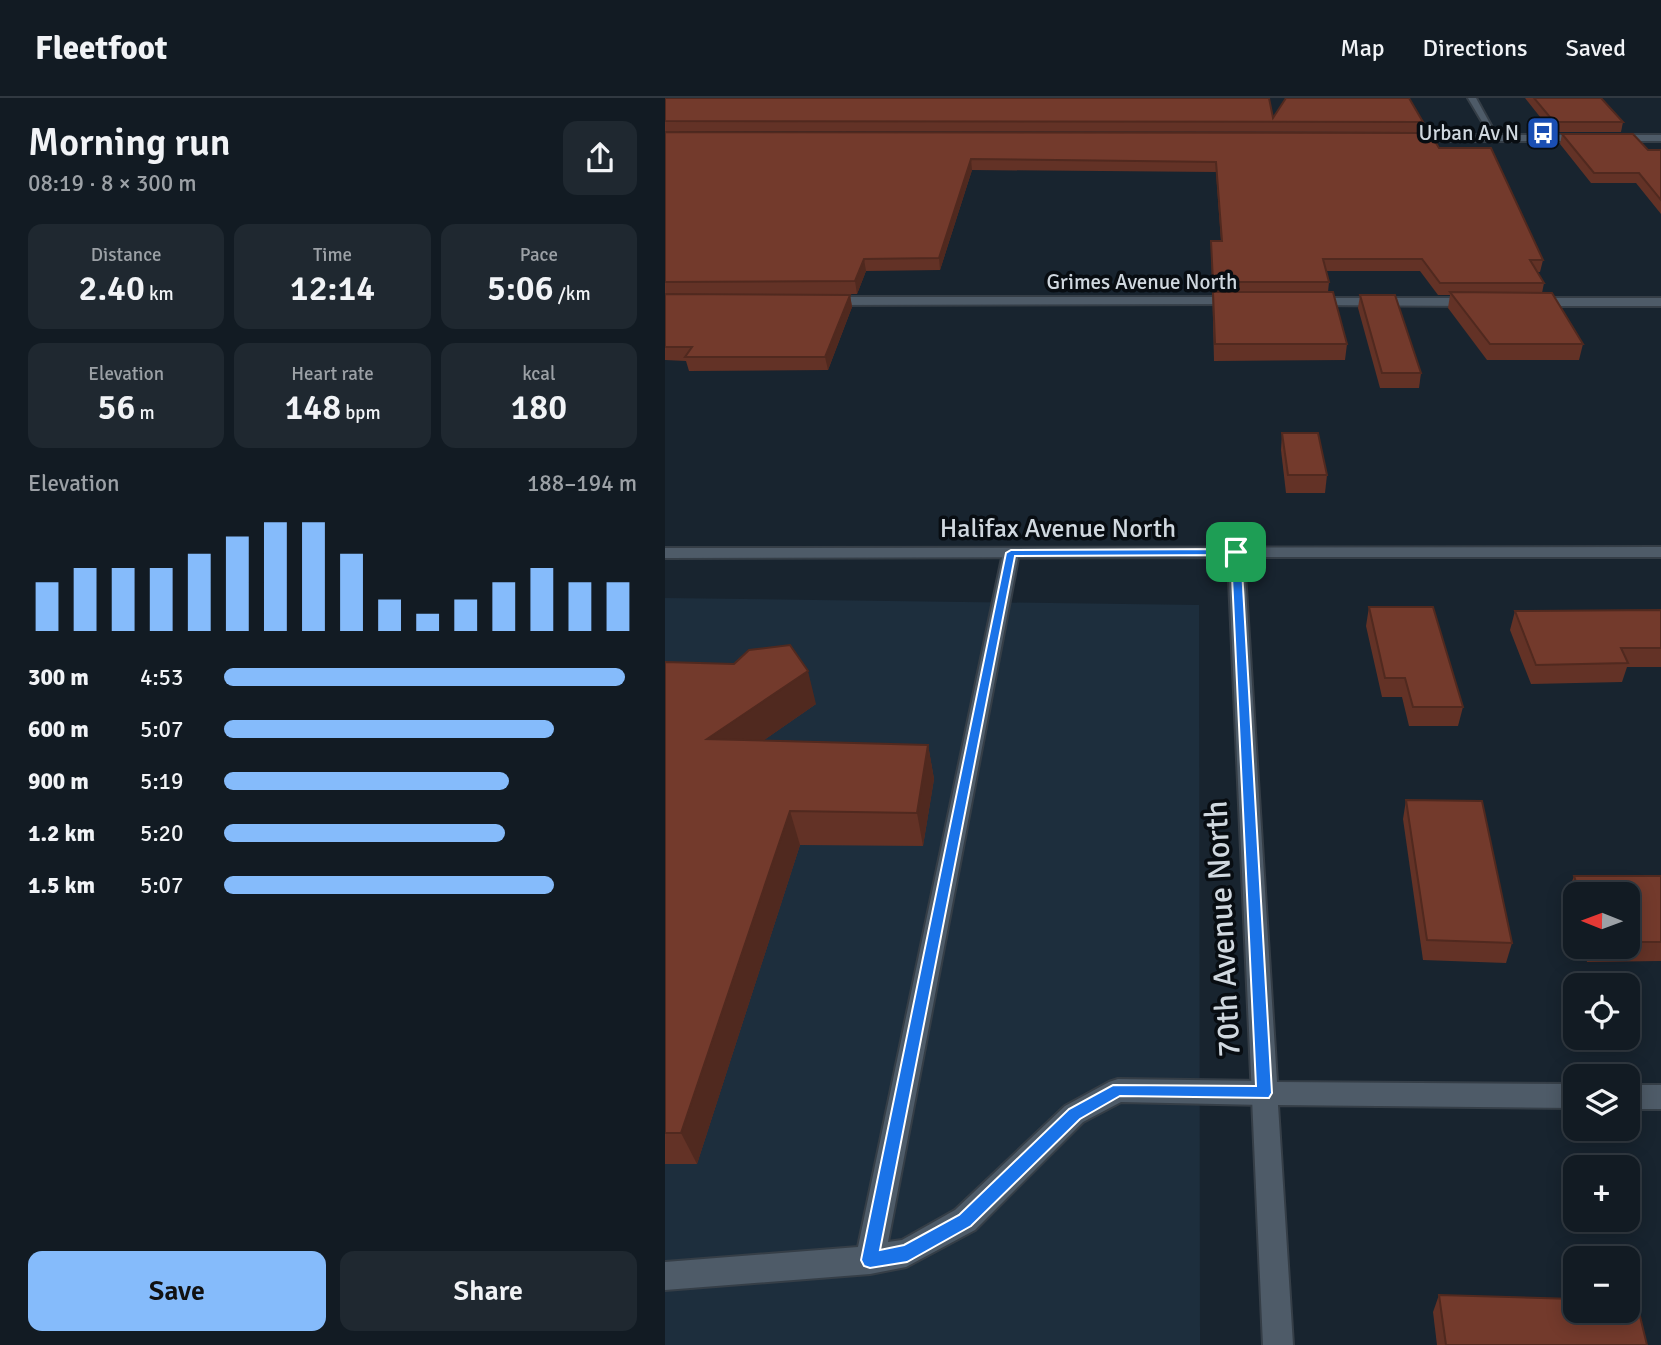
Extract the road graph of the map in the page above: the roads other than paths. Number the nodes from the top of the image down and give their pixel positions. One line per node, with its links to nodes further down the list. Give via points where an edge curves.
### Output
1 (1472, 98): 3 (street)
2 (1399, 138): 3 (street)
3 (1496, 138): 4 (street)
4 (1661, 138)
5 (817, 301): 6 (street, Grimes Avenue North)
6 (1246, 301)
7 (1301, 301): 8 (street)
8 (1481, 302)
9 (1523, 302): 10 (street)
10 (1661, 302)
11 (1236, 552): 12 (street, Halifax Avenue North); 14 (street, Halifax Avenue North); 15 (street, 70th Avenue North)
12 (1661, 552)
13 (665, 553): 14 (street, Halifax Avenue North)
14 (1011, 553): 19 (street)
15 (1264, 1093): 16 (street); 19 (street, via 1118,1090 1074,1114 965,1220 907,1253); 21 (street, 70th Avenue North)
16 (1563, 1096)
17 (1640, 1097): 18 (street)
18 (1661, 1097)
19 (870, 1260): 20 (street)
20 (665, 1276)
21 (1278, 1345)

